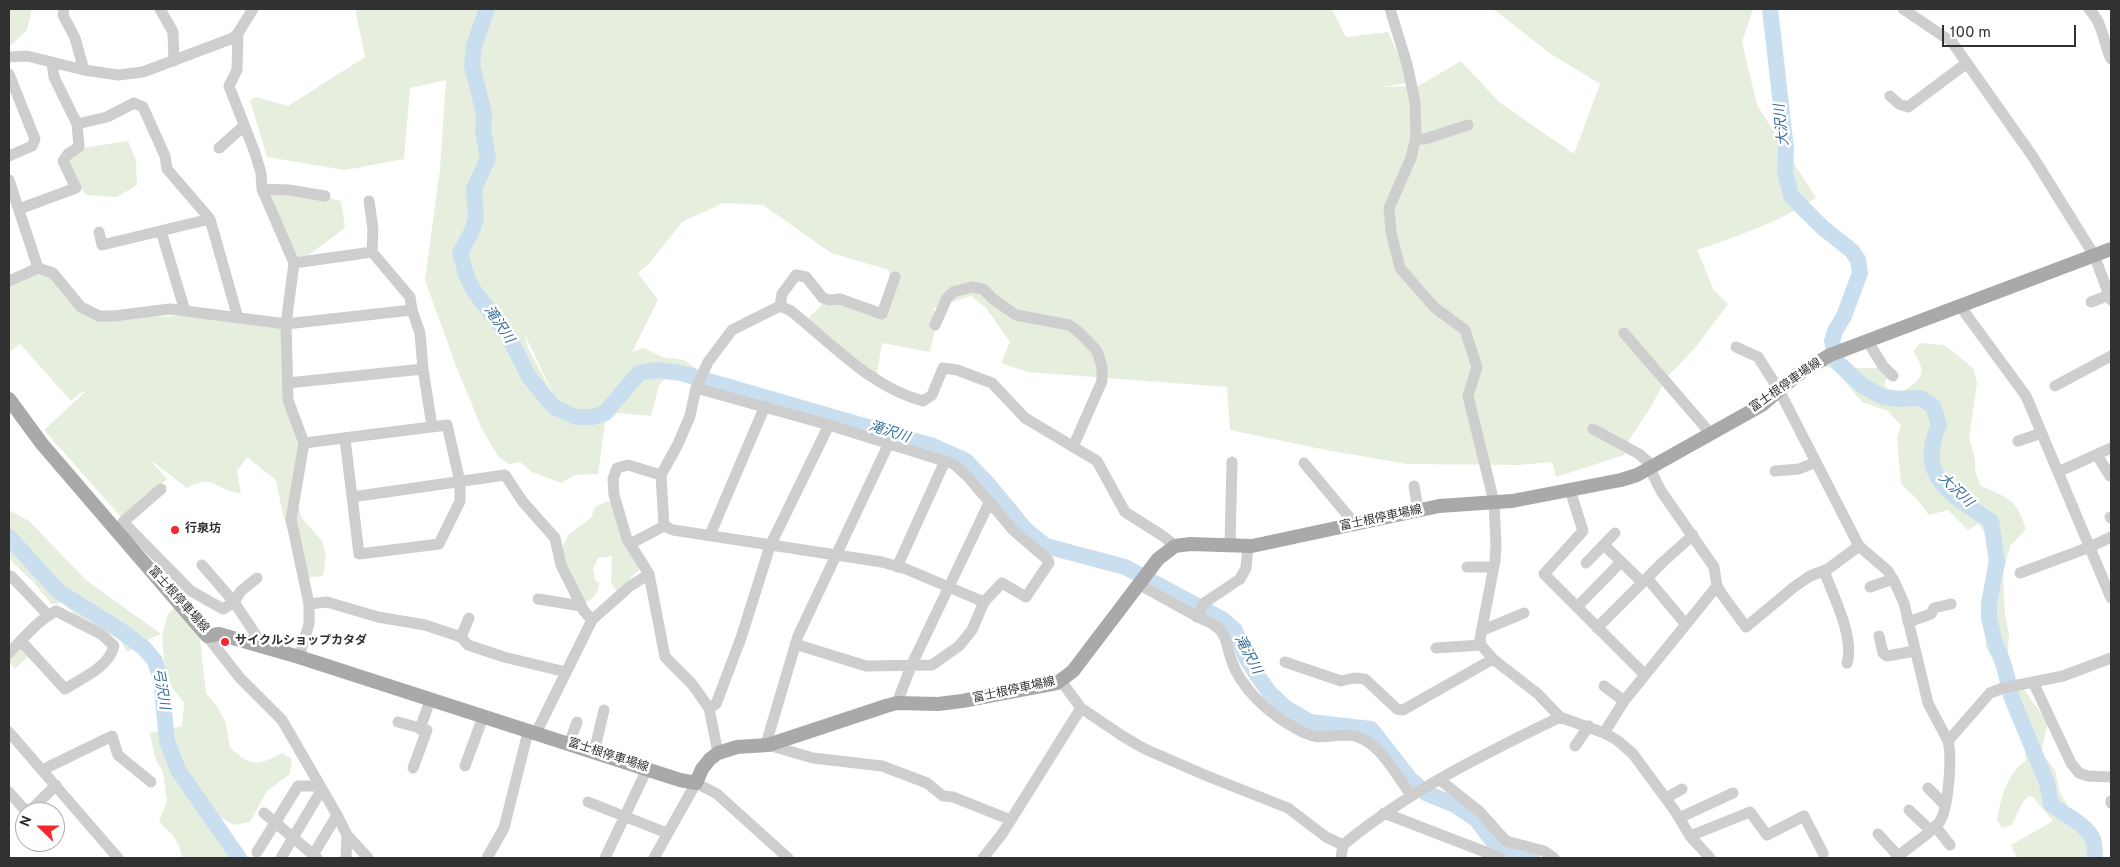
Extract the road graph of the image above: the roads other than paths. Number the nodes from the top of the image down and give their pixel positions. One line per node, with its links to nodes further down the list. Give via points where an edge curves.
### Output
1 (64, 9): 13 (street, via 63,15 75,38)
2 (160, 9): 10 (street, via 173,32)
3 (253, 9): 7 (street)
4 (1390, 9): 19 (street, via 1415,102)
5 (1903, 9): 12 (street, via 1952,42)
6 (2089, 9): 9 (street, via 2100,24)
7 (238, 33): 10 (street, via 233,38); 18 (street, via 237,70 229,86)
8 (9, 57): 11 (street, via 27,56)
9 (2111, 59)
10 (174, 61): 13 (street, via 143,72 118,75)
11 (52, 63): 13 (street); 16 (street, via 54,77)
12 (1967, 63): 15 (street, via 1908,107); 32 (street, via 2033,157)
13 (84, 70)
14 (9, 74): 21 (street, via 35,138 32,146)
15 (1890, 96)
16 (77, 124): 26 (street, via 79,146 63,161 76,188); 27 (street, via 107,117 134,103 143,107 168,169)
17 (1468, 125): 19 (street, via 1425,140)
18 (244, 126): 20 (street); 23 (street, via 261,173)
19 (1416, 139): 84 (street, via 1412,158 1389,208 1391,232 1400,268 1434,307 1465,330 1477,367 1468,396)
20 (219, 148)
21 (9, 156)
22 (9, 180): 26 (street)
23 (262, 190): 24 (street, via 289,190); 33 (street)
24 (325, 196)
25 (369, 200): 31 (street)
26 (19, 209): 34 (street)
27 (210, 219): 28 (street); 43 (street)
28 (161, 231): 29 (street, via 102,245); 42 (street)
29 (98, 232)
30 (2111, 249): 32 (main road, 富士根停車場線)
31 (372, 252): 33 (street); 41 (street, via 410,297)
32 (2094, 255): 37 (street); 40 (main road, 富士根停車場線)
33 (294, 263): 44 (street)
34 (38, 268): 36 (street); 42 (street, via 54,273 81,307 100,316 170,309)
35 (895, 277): 39 (street, via 882,314 840,299 824,298 806,277 796,275 782,294)
36 (9, 281)
37 (2110, 297): 38 (street)
38 (2091, 302)
39 (780, 306): 53 (street, via 732,330 708,362); 67 (street, via 791,311 875,380 908,396 923,400 932,395 943,368 957,370 992,383 1025,418)
40 (1960, 306): 47 (main road, 富士根停車場線); 61 (street, via 2026,396)
41 (412, 310): 44 (street); 50 (street, via 420,333)
42 (185, 311): 43 (street)
43 (238, 318): 44 (street)
44 (286, 324): 52 (street)
45 (935, 325): 67 (street, via 947,298 953,292 972,287 983,289 1016,315 1069,325 1080,332 1097,352 1102,381)
46 (1624, 333): 62 (street)
47 (1867, 340): 51 (street, via 1882,366); 55 (main road, 富士根停車場線, via 1830,355)
48 (1736, 347): 55 (street, via 1758,358)
49 (2111, 356): 54 (street)
50 (423, 369): 52 (street); 59 (street)
51 (1893, 376)
52 (288, 383): 65 (street, via 288,400)
53 (697, 385): 57 (street); 77 (street, via 690,416)
54 (2055, 386)
55 (1779, 390): 62 (main road, 富士根停車場線, via 1762,405); 72 (street)
56 (9, 399): 136 (main road, 富士根停車場線, via 42,444)
57 (765, 406): 58 (street); 90 (street)
58 (830, 425): 66 (street); 95 (street)
59 (432, 426): 63 (street); 79 (street, via 447,425)
60 (1593, 429): 74 (street, via 1639,454)
61 (2042, 433): 64 (street); 76 (street)
62 (1711, 434): 74 (main road, 富士根停車場線)
63 (345, 439): 65 (street); 83 (street)
64 (2018, 441)
65 (304, 443): 123 (street, via 291,519)
66 (889, 443): 70 (street); 101 (street)
67 (1073, 447): 96 (street, via 1097,461 1125,512)
68 (2110, 448): 69 (street)
69 (2097, 455): 76 (street); 78 (street)
70 (945, 461): 85 (street, via 954,464); 107 (street)
71 (1232, 462): 97 (street)
72 (1816, 462): 75 (street, via 1799,469); 99 (street)
73 (1304, 463): 87 (street)
74 (1652, 468): 82 (main road, 富士根停車場線, via 1621,480); 91 (street, via 1661,491)
75 (1775, 471)
76 (2058, 472): 100 (street)
77 (661, 475): 88 (street); 93 (street, via 628,465 616,468 614,495)
78 (2110, 476)
79 (460, 482): 83 (street); 83 (street, via 460,501 439,544 359,554); 125 (street, via 505,475 523,502 555,538 561,565)
80 (1414, 486): 86 (street)
81 (161, 489): 121 (street, via 123,522 190,591 223,609)
82 (1570, 490): 84 (main road, 富士根停車場線, via 1536,498); 126 (street, via 1583,531 1544,574)
83 (352, 496)
84 (1494, 502): 86 (main road, 富士根停車場線, via 1458,503); 106 (street)
85 (990, 503): 118 (street); 122 (street, via 1012,530 1049,563 1026,597 1002,583)
86 (1418, 510): 87 (main road, 富士根停車場線)
87 (1355, 524): 98 (main road, 富士根停車場線)
88 (664, 526): 90 (street); 93 (street)
89 (1615, 534): 94 (street)
90 (710, 535): 95 (street)
91 (1693, 535): 114 (street); 116 (street, via 1714,567)
92 (2111, 537): 100 (street)
93 (630, 544): 110 (street)
94 (1604, 545): 102 (street); 103 (street)
95 (770, 546): 101 (street); 160 (street, via 716,704)
96 (1176, 546): 97 (main road, 富士根停車場線); 115 (main road, 富士根停車場線, via 1158,558)
97 (1230, 546): 98 (main road, 富士根停車場線)
98 (1248, 546): 129 (street, via 1246,568 1240,579 1204,603)
99 (1859, 546): 108 (street); 113 (street, via 1888,570)
100 (2090, 547): 109 (street); 119 (street)
101 (838, 554): 107 (street); 140 (street)
102 (1621, 562): 114 (street); 126 (street)
103 (1586, 563)
104 (202, 565): 121 (street)
105 (1467, 566): 106 (street)
106 (1494, 566): 135 (street)
107 (897, 567): 118 (street)
108 (1824, 571): 116 (street, via 1794,586 1746,627); 150 (street, via 1844,624 1850,655)
109 (2020, 573)
110 (649, 574): 131 (street); 160 (street, via 665,657 692,684)
111 (9, 578): 128 (street, via 11,576)
112 (257, 578): 121 (street)
113 (1893, 579): 117 (street); 133 (street)
114 (1644, 580): 132 (street); 134 (street)
115 (1138, 584): 129 (street); 154 (main road, 富士根停車場線, via 1073,671)
116 (1717, 586): 153 (street)
117 (1870, 587)
118 (950, 589): 122 (street); 151 (street)
119 (2111, 598)
120 (538, 599): 125 (street)
121 (234, 602): 142 (street)
122 (984, 602): 151 (street, via 972,630 959,646 932,665)
123 (309, 604): 138 (street, via 327,602 378,617 426,625); 146 (street, via 308,624)
124 (1951, 604): 133 (street, via 1934,608 1931,614)
125 (581, 606): 131 (street)
126 (1577, 607): 134 (street)
127 (1524, 612): 135 (street)
128 (48, 615): 139 (street); 139 (street, via 56,611 88,626 114,646 112,653 101,666 65,689)
129 (1197, 617): 191 (street, via 1218,628 1228,644 1230,658 1238,674 1249,690 1274,714 1313,737 1348,735 1370,743)
130 (468, 618): 138 (street)
131 (592, 620): 152 (street)
132 (1683, 621)
133 (1908, 622): 144 (street)
134 (1597, 628): 153 (street)
135 (1481, 631): 141 (street)
136 (207, 636): 142 (main road, 富士根停車場線, via 219,634); 187 (street, via 240,678 282,720)
137 (1879, 636): 144 (street, via 1883,653 1887,656)
138 (461, 637): 152 (street, via 468,646)
139 (21, 641): 145 (street)
140 (795, 644): 151 (street, via 866,666); 174 (street)
141 (1481, 645): 143 (street); 148 (street)
142 (264, 648): 146 (main road, 富士根停車場線)
143 (1436, 648)
144 (1915, 651): 172 (street, via 1928,702)
145 (9, 653)
146 (299, 657): 157 (main road, 富士根停車場線)
147 (2111, 658): 155 (street, via 2063,676)
148 (1493, 659): 149 (street, via 1403,710 1397,709 1365,679 1341,681); 163 (street, via 1538,694)
149 (1285, 662)
150 (1847, 663)
151 (911, 666): 159 (street)
152 (566, 672): 170 (street)
153 (1645, 675): 158 (street)
154 (1061, 681): 159 (main road, 富士根停車場線, via 954,702); 161 (street)
155 (2033, 682): 172 (street, via 1990,692); 182 (street, via 2071,763 2079,773)
156 (1604, 686): 158 (street)
157 (430, 700): 164 (main road, 富士根停車場線); 168 (street)
158 (1624, 700): 171 (street)
159 (898, 703): 174 (main road, 富士根停車場線)
160 (708, 708): 177 (street)
161 (1081, 708): 202 (street); 210 (street, via 1145,749 1288,808 1326,837)
162 (604, 710): 176 (street)
163 (1560, 716): 167 (street); 184 (street)
164 (483, 717): 170 (main road, 富士根停車場線); 178 (street)
165 (398, 722): 168 (street)
166 (577, 722): 173 (street)
167 (1589, 726): 171 (street); 175 (street)
168 (420, 729): 179 (street, via 427,730)
169 (9, 732): 181 (street)
170 (532, 732): 173 (main road, 富士根停車場線); 220 (street, via 504,828)
171 (1604, 732): 193 (street, via 1633,754)
172 (1948, 741): 195 (street, via 1949,770)
173 (569, 744): 176 (main road, 富士根停車場線)
174 (767, 744): 177 (main road, 富士根停車場線); 202 (street, via 813,758 882,766 927,783 943,796)
175 (1575, 746)
176 (594, 752): 180 (main road, 富士根停車場線)
177 (718, 753): 185 (main road, via 702,769)
178 (464, 766)
179 (413, 768)
180 (647, 769): 185 (main road, 富士根停車場線); 200 (street)
181 (42, 770): 183 (street, via 112,736 118,755); 186 (street)
182 (2111, 776)
183 (151, 782)
184 (1436, 782): 191 (street); 227 (street, via 1479,811 1506,841)
185 (696, 783): 205 (street); 223 (street, via 717,794)
186 (56, 785): 190 (street, via 31,810 23,808); 216 (street)
187 (320, 788): 199 (street); 203 (street, via 298,786); 209 (street)
188 (1928, 788): 195 (street)
189 (1682, 789): 193 (street)
190 (9, 792)
191 (1413, 794): 198 (street)
192 (1733, 794): 201 (street)
193 (1666, 798): 201 (street)
194 (588, 802): 200 (street)
195 (1944, 805): 204 (street, via 1940,823)
196 (1909, 810): 204 (street)
197 (264, 813): 203 (street)
198 (1384, 813): 210 (street); 226 (street)
199 (337, 815): 207 (street); 214 (street)
200 (624, 816): 205 (street); 221 (street)
201 (1679, 818): 208 (street)
202 (1011, 820): 224 (street)
203 (275, 824): 209 (street); 212 (street)
204 (1933, 828): 211 (street); 215 (street)
205 (667, 833): 222 (street)
206 (1878, 834): 215 (street)
207 (347, 835): 218 (street); 219 (street)
208 (1690, 836): 213 (street, via 1750,812 1767,835 1804,816); 228 (street)
209 (293, 838): 214 (street); 217 (street)
210 (1343, 845): 225 (street)
211 (1950, 845)
212 (257, 852)
213 (1823, 853)
214 (312, 856)
215 (1899, 857)
216 (118, 858)
217 (281, 858)
218 (346, 858)
219 (368, 858)
220 (487, 858)
221 (605, 858)
222 (654, 858)
223 (788, 858)
224 (983, 858)
225 (1341, 858)
226 (1502, 858)
227 (1554, 858)
228 (1710, 858)

